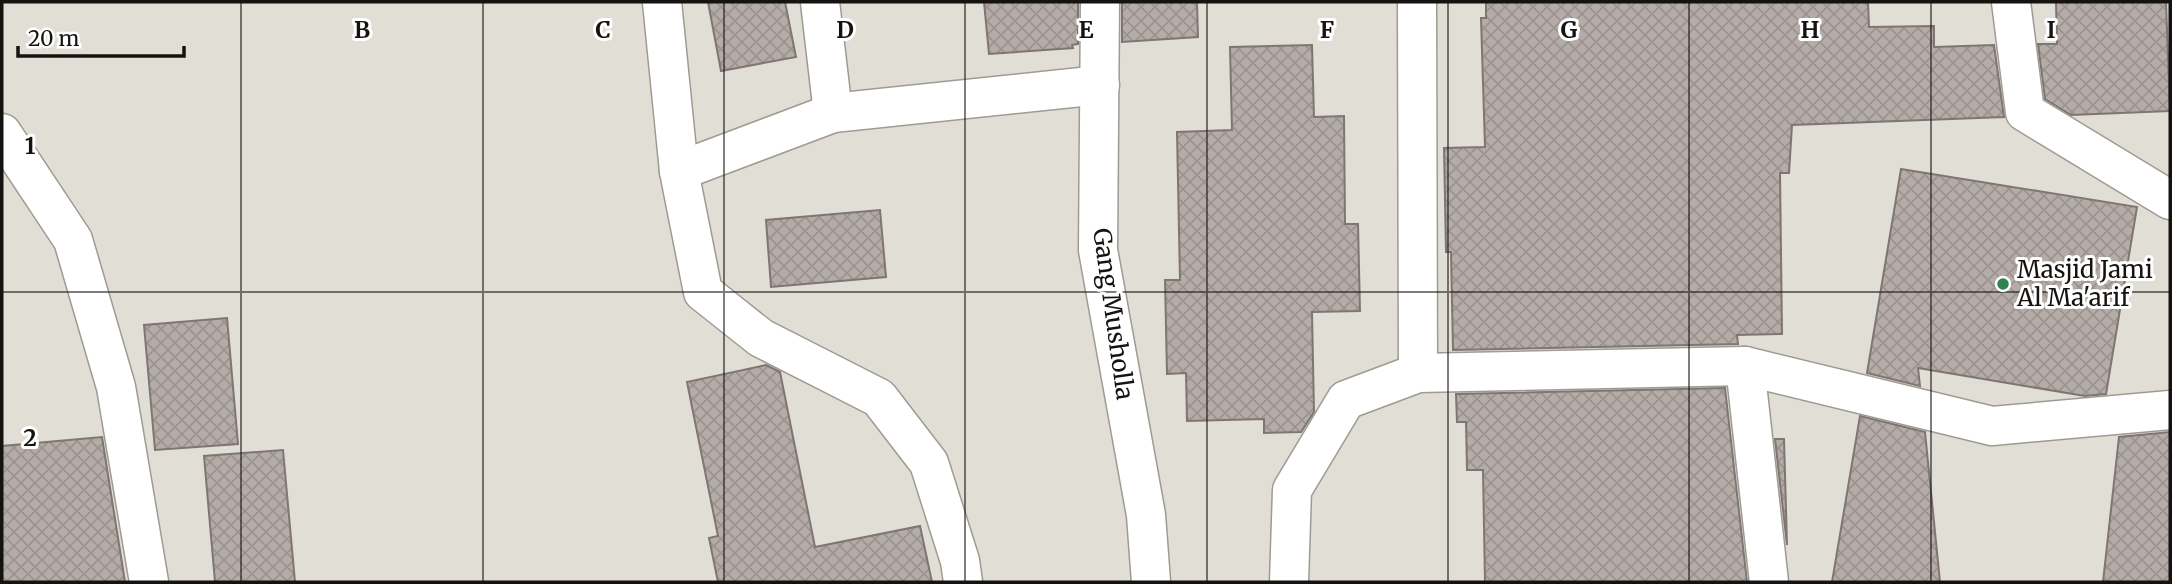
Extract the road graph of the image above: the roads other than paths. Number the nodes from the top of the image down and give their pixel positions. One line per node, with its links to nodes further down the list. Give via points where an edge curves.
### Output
1 (662, 2): 9 (street)
2 (820, 2): 7 (street)
3 (1100, 2): 6 (street, Gang Musholla)
4 (1417, 2): 12 (street)
5 (2011, 2): 10 (street, via 2025,112)
6 (1100, 85): 7 (street); 16 (street, Gang Musholla, via 1098,250 1146,515)
7 (833, 113): 9 (street)
8 (2, 133): 14 (street, via 72,240 116,387)
9 (679, 171): 15 (street, via 704,292 761,338 878,398 929,463)
10 (2170, 200)
11 (1745, 366): 12 (street); 13 (street, via 1992,426); 18 (street)
12 (1418, 373): 17 (street, via 1346,400 1292,490)
13 (2170, 410)
14 (149, 582)
15 (963, 582)
16 (1151, 582)
17 (1289, 582)
18 (1769, 582)

